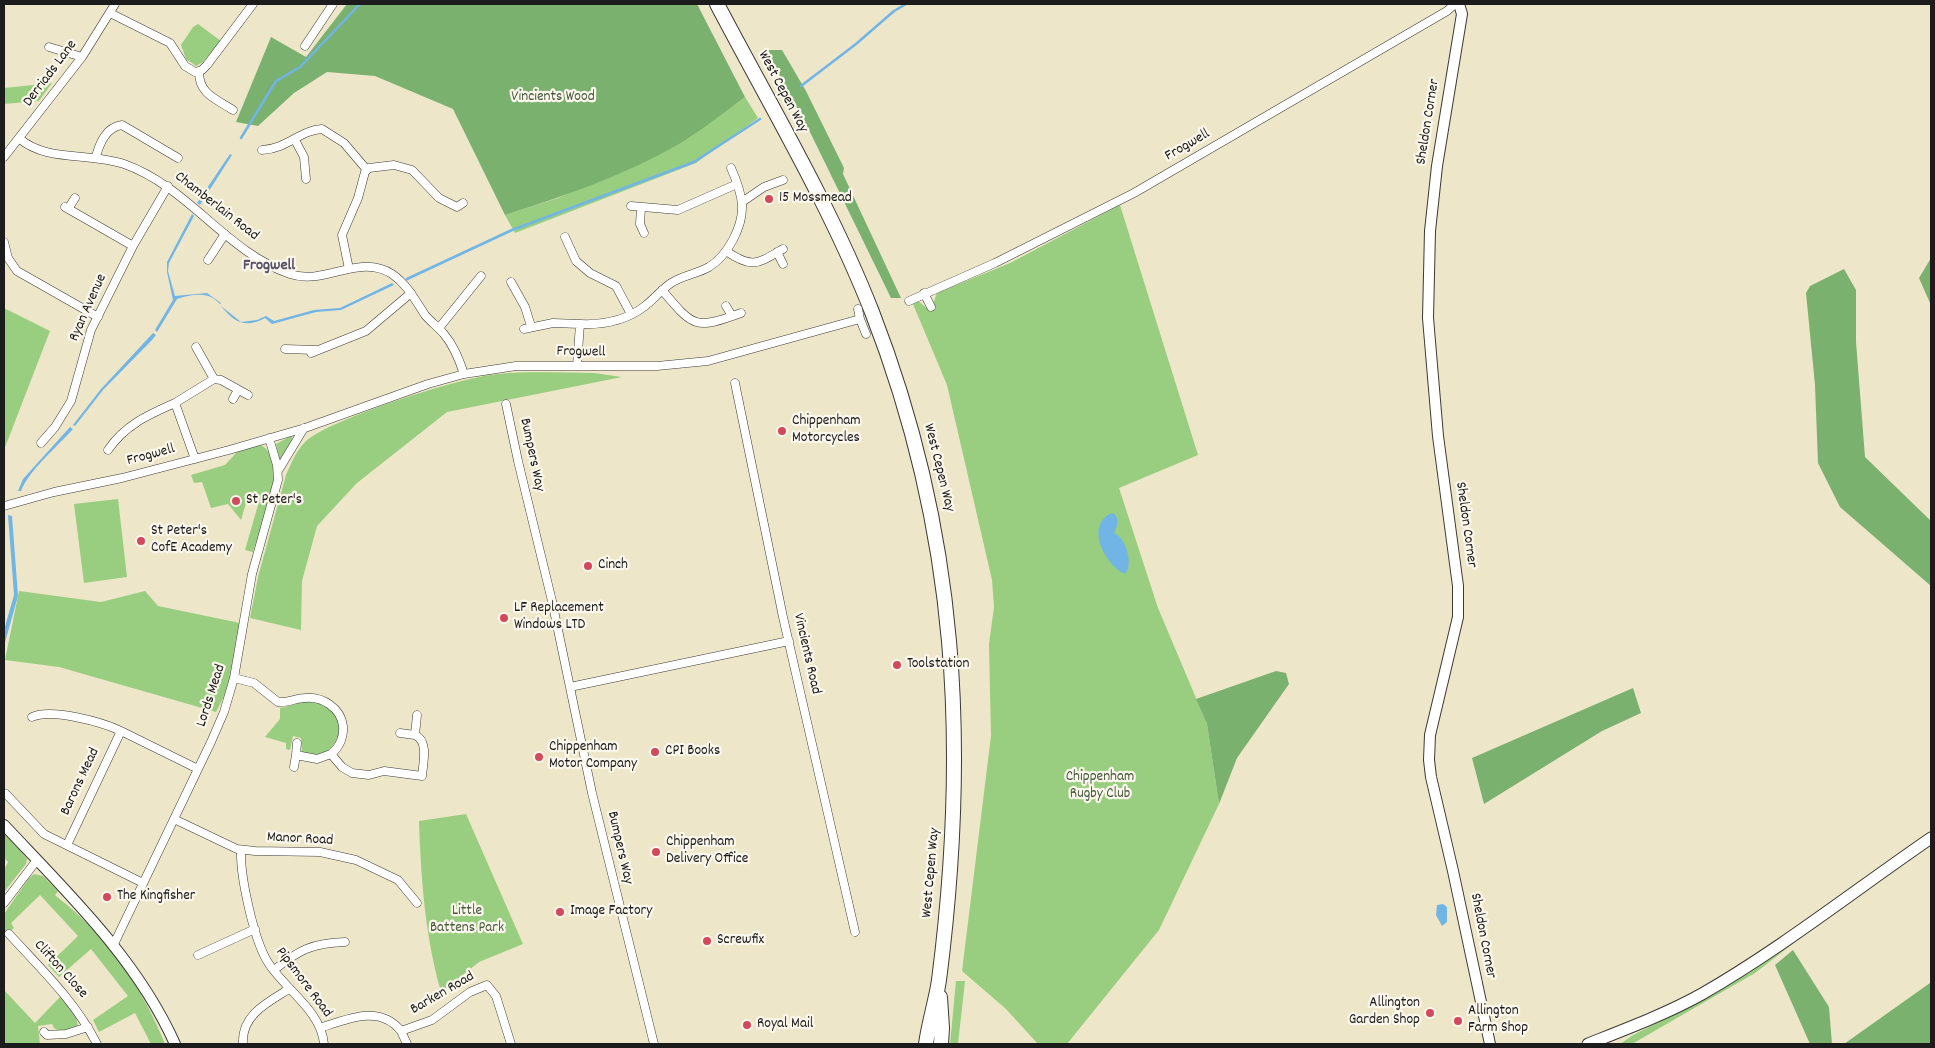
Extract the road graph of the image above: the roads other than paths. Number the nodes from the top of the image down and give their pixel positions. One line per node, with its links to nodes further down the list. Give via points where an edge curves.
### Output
1 (115, 4): 6 (street, Derriads Lane)
2 (253, 4): 10 (street, via 225,44)
3 (333, 4): 7 (street)
4 (717, 4): 105 (highway, West Cepen Way, via 812,184 868,303 907,414 933,515 949,622 954,726 952,836)
5 (1457, 4): 42 (street, Frogwell, via 1134,193 995,263); 120 (street, Sheldon Corner, via 1462,14 1437,166 1431,222 1428,318 1438,436 1458,586 1458,617 1430,735 1429,760)
6 (110, 13): 9 (street, Derriads Lane); 10 (street, via 170,44 185,66)
7 (305, 46)
8 (54, 51): 9 (street)
9 (82, 57): 12 (street, Derriads Lane)
10 (199, 72): 11 (street, via 200,83 206,93)
11 (233, 110)
12 (20, 139): 15 (street, Chamberlain Road, via 38,151); 16 (street, Derriads Lane)
13 (295, 140): 14 (street); 19 (street, via 314,129 327,130 344,143); 20 (street, via 304,157)
14 (266, 152)
15 (96, 156): 17 (street, via 106,134 122,125); 23 (street, Chamberlain Road, via 130,166)
16 (4, 157)
17 (172, 158)
18 (732, 168): 22 (street)
19 (367, 170): 27 (street, via 394,165 405,167 419,175 439,198); 37 (street, via 358,198 340,231)
20 (304, 174)
21 (783, 180): 25 (street, via 764,187)
22 (737, 184): 25 (street); 28 (street, via 678,210)
23 (168, 186): 30 (street, Chamberlain Road); 33 (street, Ryan Avenue)
24 (75, 198): 33 (street, via 67,208)
25 (742, 202): 34 (street, via 739,224)
26 (631, 206): 28 (street)
27 (459, 208)
28 (641, 208): 29 (street, via 640,224)
29 (644, 233)
30 (225, 234): 35 (street, via 215,254); 37 (street, Chamberlain Road, via 255,256 295,276 324,276)
31 (565, 238): 48 (street, via 576,261 618,288)
32 (4, 242): 50 (street, via 8,258 17,271)
33 (133, 246): 50 (street, Ryan Avenue)
34 (726, 251): 36 (street, via 751,264 780,251); 40 (street, via 707,268)
35 (208, 260)
36 (783, 264)
37 (348, 269): 41 (street, Chamberlain Road, via 381,268)
38 (481, 276): 53 (street)
39 (516, 285): 52 (street, via 526,308 527,327)
40 (662, 290): 48 (street); 49 (street, via 680,312 694,322 713,323)
41 (411, 292): 53 (street, Chamberlain Road, via 425,315); 56 (street, via 366,331 314,352)
42 (924, 293): 43 (street, Frogwell); 45 (street)
43 (909, 301)
44 (726, 306): 49 (street)
45 (931, 307)
46 (858, 309): 51 (street)
47 (741, 312): 49 (street)
48 (631, 314): 52 (street, via 606,322)
49 (732, 316)
50 (98, 317): 68 (street, Ryan Avenue, via 86,345 71,401)
51 (860, 319): 54 (street); 57 (street, Frogwell, via 708,361 657,366)
52 (580, 324): 57 (street)
53 (439, 328): 58 (street, Chamberlain Road, via 456,352)
54 (866, 334)
55 (196, 347): 59 (street)
56 (285, 348)
57 (577, 366): 58 (street, Frogwell, via 508,367)
58 (464, 374): 66 (street, Frogwell)
59 (214, 379): 61 (street); 64 (street)
60 (735, 382): 73 (street, Vincients Road)
61 (238, 390): 62 (street); 63 (street)
62 (248, 395)
63 (233, 399)
64 (176, 403): 69 (street, via 132,424 118,435); 70 (street)
65 (506, 404): 75 (street, Bumpers Way)
66 (305, 428): 67 (street, Frogwell); 71 (street)
67 (269, 438): 70 (street, Frogwell); 71 (street, Lords Mead)
68 (41, 443)
69 (108, 450)
70 (195, 459): 72 (street, Frogwell)
71 (278, 471): 74 (street, Lords Mead, via 252,574)
72 (4, 506)
73 (789, 641): 75 (street); 99 (street, Vincients Road)
74 (234, 678): 82 (street, via 254,683 278,702 311,698 332,706 340,716 343,728 340,744); 85 (street, Lords Mead, via 224,712)
75 (570, 686): 117 (street, Bumpers Way, via 596,810)
76 (417, 715): 80 (street)
77 (32, 717): 78 (street, via 54,714 104,724)
78 (121, 732): 85 (street); 92 (street, Barons Mead)
79 (400, 733): 80 (street)
80 (415, 735): 86 (street, via 423,744)
81 (297, 743): 83 (street)
82 (331, 754): 83 (street, via 317,759); 86 (street, via 352,773 369,776 384,771)
83 (296, 755): 84 (street)
84 (294, 767)
85 (198, 770): 89 (street, Lords Mead)
86 (422, 776): 87 (street)
87 (421, 786)
88 (6, 794): 92 (street, via 44,834)
89 (174, 819): 93 (street, Manor Road, via 226,846); 95 (street, Lords Mead)
90 (4, 825): 94 (street)
91 (1931, 838): 121 (main road, via 1790,938 1702,994)
92 (67, 845): 95 (street)
93 (241, 850): 97 (street, Manor Road, via 314,851 356,860 398,880); 98 (street, Pipsmore Road, via 242,870)
94 (37, 860): 96 (street); 102 (street)
95 (143, 883): 102 (street, Lords Mead)
96 (4, 903)
97 (417, 903)
98 (255, 929): 103 (street); 104 (street, Pipsmore Road, via 263,953)
99 (855, 932)
100 (8, 934): 107 (street, Clifton Close, via 66,997)
101 (345, 942): 104 (street, via 308,947)
102 (113, 946): 112 (street, via 144,986)
103 (198, 955)
104 (274, 970): 106 (street, Pipsmore Road)
105 (938, 982): 118 (highway, West Cepen Way); 119 (highway, West Cepen Way)
106 (289, 989): 108 (street, Pipsmore Road); 113 (street, via 251,1016 245,1027)
107 (88, 1027): 110 (street, via 55,1036); 111 (street, Clifton Close)
108 (320, 1028): 109 (street, Barken Road, via 369,1015 387,1019); 114 (street, Pipsmore Road)
109 (402, 1031): 115 (street); 116 (street, Barken Road, via 427,1023 489,982)
110 (44, 1032)
111 (97, 1044)
112 (174, 1044)
113 (243, 1044)
114 (324, 1044)
115 (407, 1044)
116 (511, 1044)
117 (654, 1044)
118 (926, 1044)
119 (941, 1044)
120 (1490, 1044)
121 (1588, 1044)

